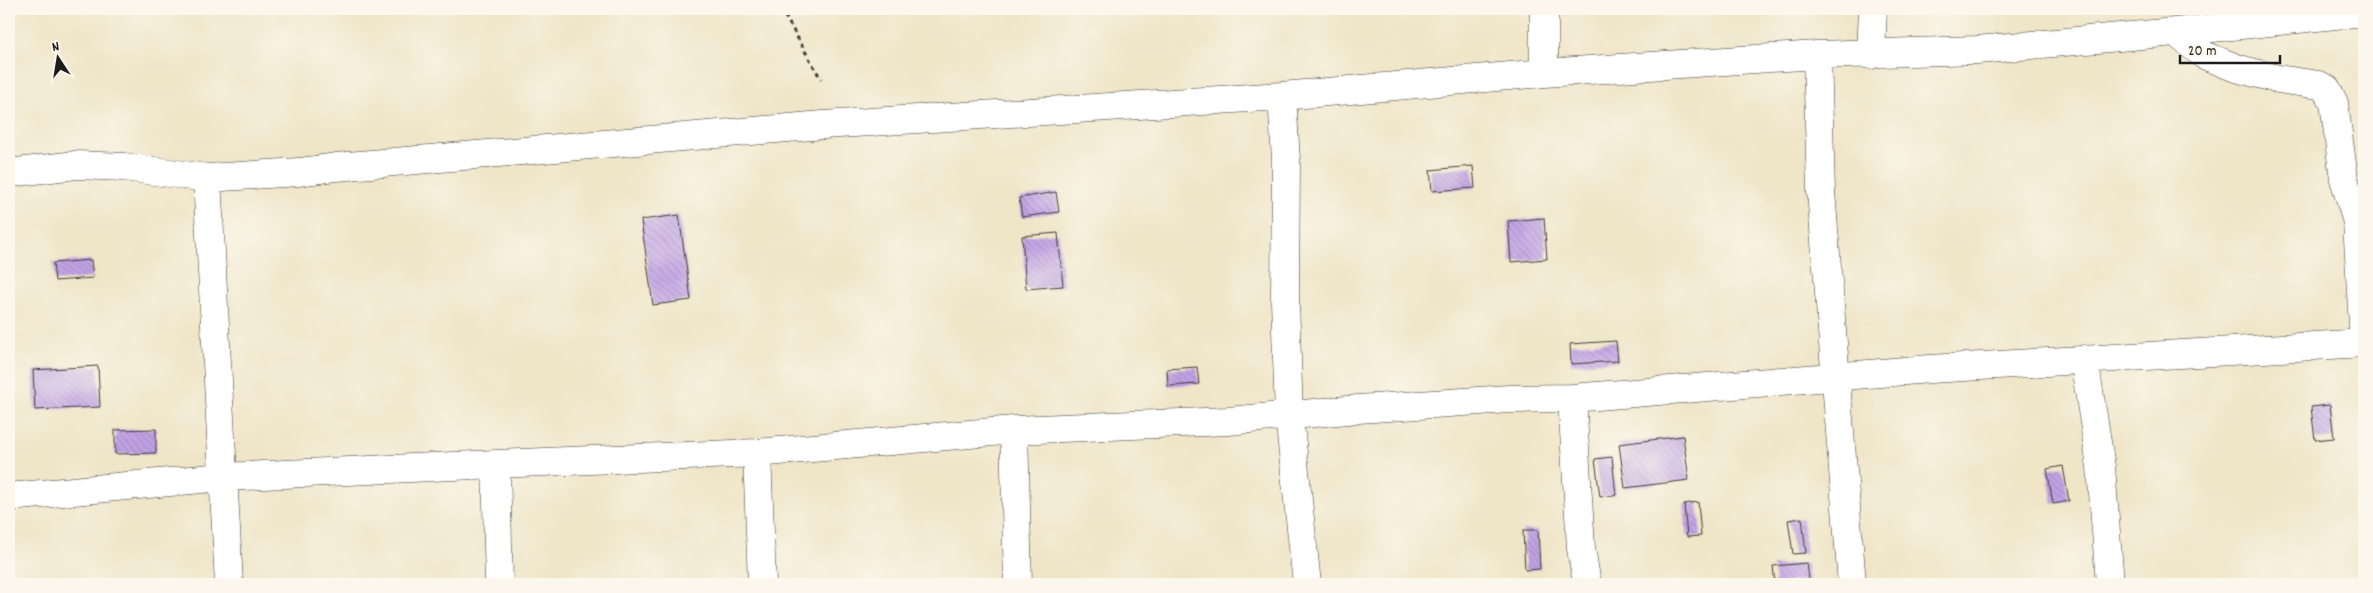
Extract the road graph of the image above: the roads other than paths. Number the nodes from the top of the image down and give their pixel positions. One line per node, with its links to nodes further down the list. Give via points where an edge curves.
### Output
1 (1544, 9): 7 (street)
2 (1873, 9): 5 (street)
3 (2364, 12): 4 (street)
4 (2176, 32): 5 (street, via 1977,50); 11 (street, via 2204,55 2236,68 2327,89 2334,103 2344,179 2357,222)
5 (1871, 54): 6 (street)
6 (1818, 55): 7 (street); 14 (street, via 1822,192)
7 (1544, 73): 8 (street)
8 (1282, 96): 10 (street, via 823,125); 16 (street, via 1286,160 1285,301)
9 (9, 173): 10 (street, via 76,164)
10 (207, 178): 20 (street)
11 (2364, 343): 12 (street); 13 (street)
12 (2364, 347)
13 (2084, 359): 14 (street); 29 (street, via 2101,467)
14 (1836, 375): 15 (street); 28 (street)
15 (1572, 398): 16 (street); 27 (street, via 1581,548)
16 (1289, 416): 17 (street); 26 (street)
17 (1014, 430): 18 (street); 25 (street)
18 (757, 453): 19 (street); 24 (street)
19 (496, 464): 20 (street); 23 (street)
20 (223, 477): 21 (street); 22 (street)
21 (9, 497)
22 (229, 584)
23 (499, 584)
24 (762, 584)
25 (1018, 584)
26 (1307, 584)
27 (1587, 584)
28 (1852, 584)
29 (2110, 584)

